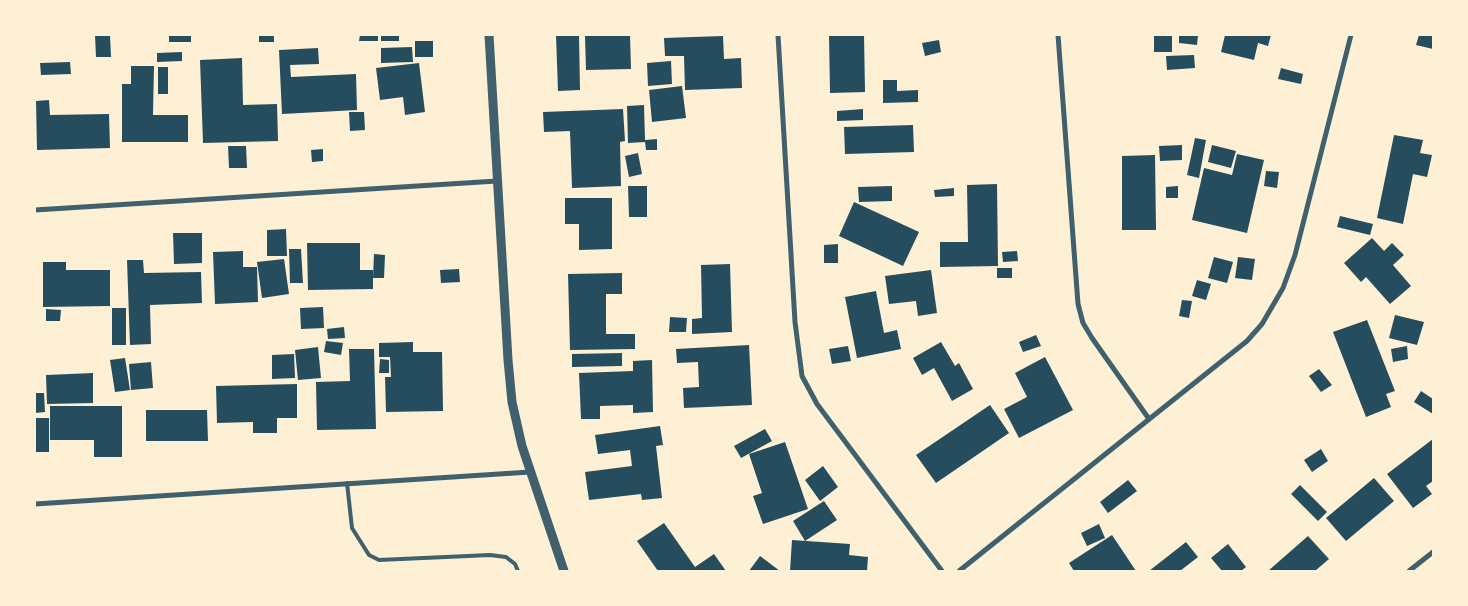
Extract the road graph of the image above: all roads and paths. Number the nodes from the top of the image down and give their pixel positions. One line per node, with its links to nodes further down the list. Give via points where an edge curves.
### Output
1 (489, 35): 5 (street)
2 (778, 35): 14 (street, via 795,322 802,376 817,404)
3 (1058, 35): 7 (street, via 1078,304 1083,323 1092,338)
4 (1351, 35): 7 (street, via 1296,255 1283,288 1262,324 1247,340)
5 (497, 181): 6 (street); 8 (street, via 512,402)
6 (35, 210)
7 (1149, 418): 15 (street)
8 (530, 472): 9 (street); 13 (street)
9 (347, 484): 10 (street); 12 (lane, via 352,528 374,558 490,555 506,557)
10 (35, 504)
11 (1433, 552): 16 (street)
12 (518, 571)
13 (564, 571)
14 (942, 571)
15 (959, 571)
16 (1410, 571)

